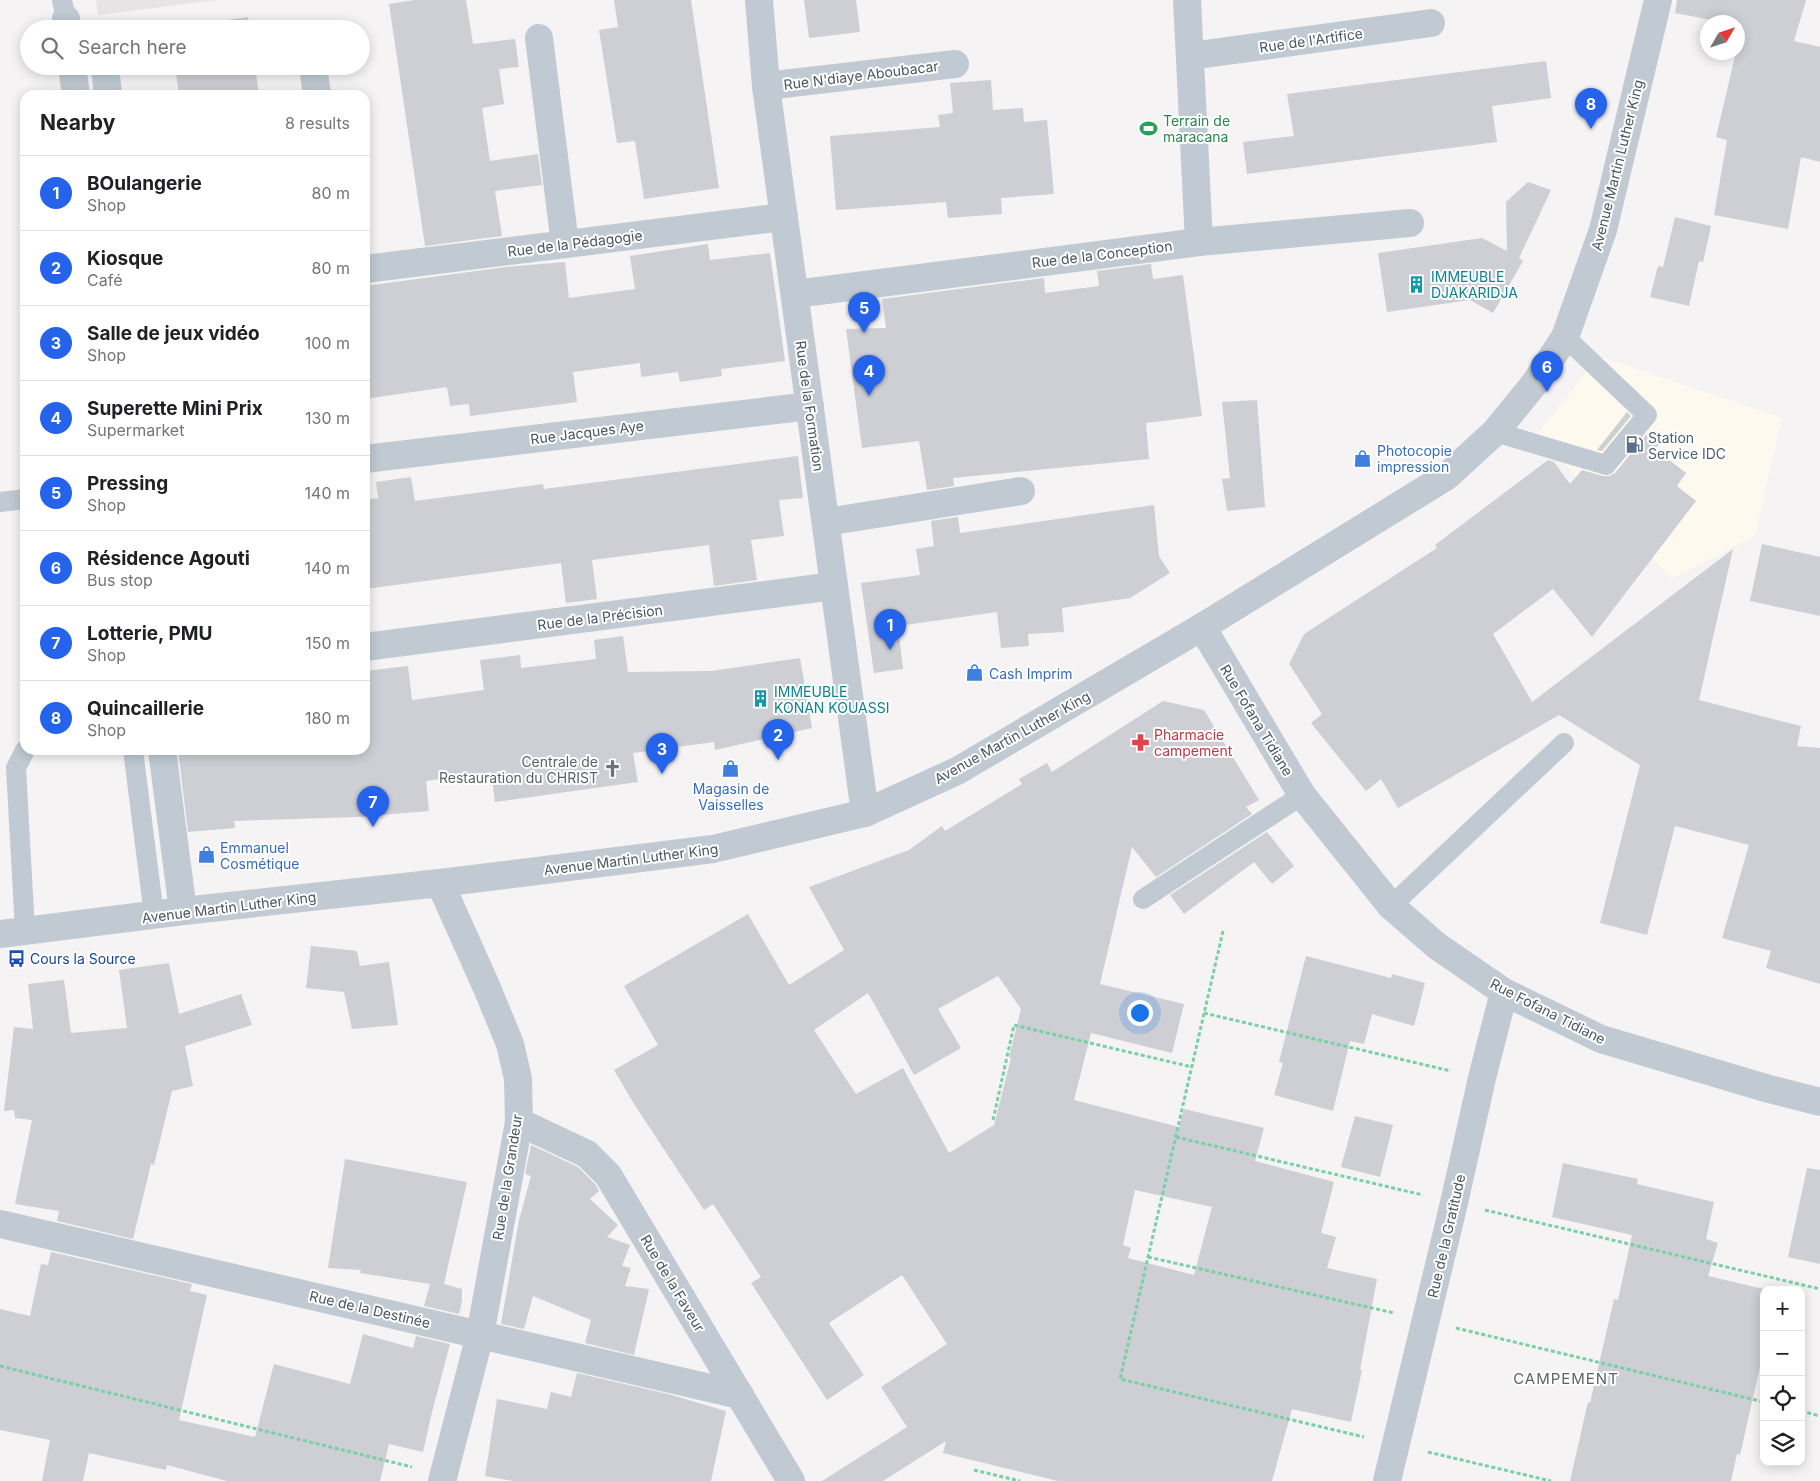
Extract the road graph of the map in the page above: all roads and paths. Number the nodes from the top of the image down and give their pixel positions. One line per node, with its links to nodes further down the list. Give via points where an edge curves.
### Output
1 (759, 0): 11 (street, Rue de la Formation)
2 (1187, 0): 6 (street)
3 (1658, 0): 21 (street, Avenue Martin Luther King, via 1603,230)
4 (1431, 22): 6 (street, Rue de l'Artifice)
5 (539, 38): 18 (street)
6 (1190, 56): 17 (street)
7 (955, 64): 11 (street, Rue N'diaye Aboubacar)
8 (73, 75): 12 (street)
9 (106, 75): 13 (street)
10 (314, 75): 14 (street)
11 (766, 86): 15 (street, Rue de la Formation)
12 (75, 90)
13 (107, 90)
14 (316, 90)
15 (784, 218): 18 (street, Rue de la Pédagogie); 20 (street, Rue de la Formation)
16 (1410, 223): 17 (street, Rue de la Conception)
17 (1198, 242): 20 (street, Rue de la Conception)
18 (565, 244): 19 (street, Rue de la Pédagogie)
19 (370, 268)
20 (795, 294): 22 (street, Rue de la Formation)
21 (1565, 337): 23 (street, Avenue Martin Luther King, via 1535,384); 23 (lane, via 1647,415 1606,464)
22 (810, 406): 24 (street, Rue Jacques Aye); 28 (street, Rue de la Formation)
23 (1495, 432): 30 (street, Avenue Martin Luther King, via 1447,476)
24 (370, 458)
25 (1020, 491): 28 (street)
26 (20, 500): 27 (lane)
27 (0, 502)
28 (826, 522): 29 (street, Rue de la Formation)
29 (834, 586): 31 (street, Rue de la Précision); 37 (street, Rue de la Formation)
30 (1202, 628): 36 (street, Rue Fofana Tidiane); 37 (street, Avenue Martin Luther King, via 957,771)
31 (370, 646)
32 (1564, 743): 40 (lane)
33 (22, 755): 44 (lane, via 16,768)
34 (134, 755): 42 (lane)
35 (163, 755): 41 (street)
36 (1302, 795): 39 (lane); 40 (street, Rue Fofana Tidiane)
37 (865, 813): 38 (street, Avenue Martin Luther King, via 713,849)
38 (440, 883): 41 (street, Avenue Martin Luther King); 51 (street, Rue de la Grandeur, via 510,1044 518,1079)
39 (1143, 899)
40 (1391, 906): 45 (street, Rue Fofana Tidiane, via 1437,946)
41 (183, 911): 42 (street, Avenue Martin Luther King)
42 (154, 915): 44 (street, Avenue Martin Luther King)
43 (1223, 931): 46 (path)
44 (12, 933)
45 (1504, 992): 48 (street, Rue de la Gratitude); 49 (street, Rue Fofana Tidiane, via 1601,1039)
46 (1204, 1013): 47 (path); 48 (path)
47 (1192, 1067): 50 (path, via 1014,1025); 52 (path)
48 (1482, 1078): 53 (street, Rue de la Gratitude)
49 (1820, 1102)
50 (993, 1120)
51 (519, 1122): 56 (street, Rue de la Grandeur); 58 (street, Rue de la Faveur, via 587,1154 608,1175)
52 (1176, 1137): 53 (path); 61 (path, via 1120,1379)
53 (1454, 1203): 55 (path); 61 (street, Rue de la Gratitude)
54 (0, 1224): 56 (street, Rue de la Destinée)
55 (1820, 1289)
56 (480, 1335): 58 (street, Rue de la Destinée); 63 (street, Rue de la Grandeur)
57 (0, 1366): 63 (path)
58 (740, 1395): 64 (street, Rue de la Faveur)
59 (1805, 1412): 60 (path)
60 (1820, 1416)
61 (1396, 1444): 66 (street, Rue de la Gratitude); 67 (path)
62 (974, 1470): 65 (path)
63 (443, 1478)
64 (791, 1481)
65 (1020, 1481)
66 (1387, 1481)
67 (1551, 1481)

